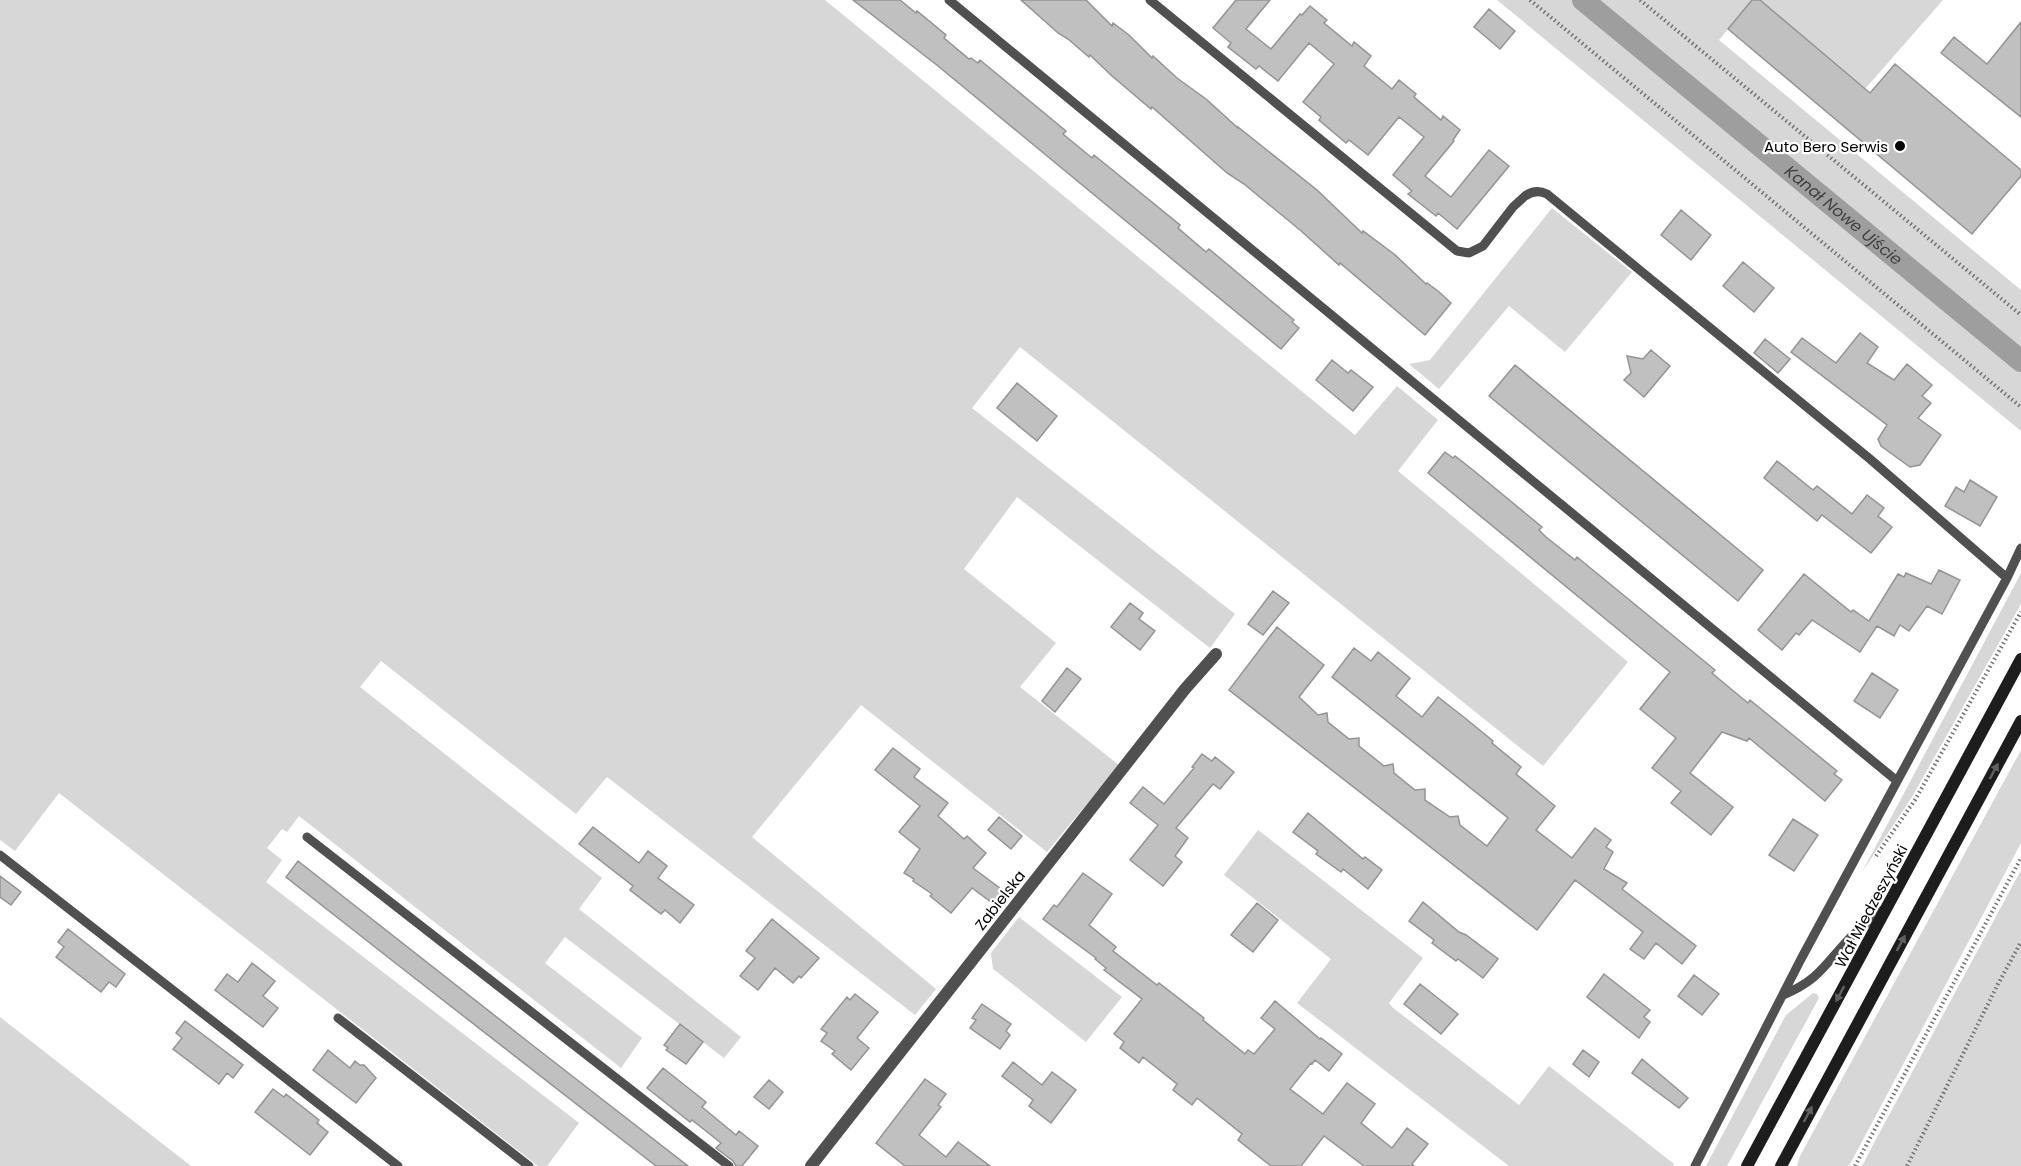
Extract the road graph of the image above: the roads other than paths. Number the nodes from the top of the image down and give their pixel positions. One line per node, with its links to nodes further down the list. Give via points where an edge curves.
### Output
1 (949, 0): 8 (lane)
2 (1150, 0): 4 (lane, via 1457,251 1477,251 1525,196 1541,191 1547,194 1861,452)
3 (2021, 548): 4 (lane)
4 (2007, 578): 8 (lane)
5 (1216, 654): 17 (street, Zabielska)
6 (2021, 659): 11 (main road, Wał Miedzeszyński)
7 (2021, 722): 20 (main road, one-way to 7)
8 (1897, 781): 12 (lane)
9 (307, 837): 16 (lane)
10 (0, 855): 14 (lane)
11 (1888, 906): 12 (lane, via 1849,939 1815,978); 19 (main road, Wał Miedzeszyński, one-way to 19)
12 (1783, 996): 18 (lane)
13 (338, 1018): 15 (lane)
14 (398, 1166)
15 (529, 1166)
16 (729, 1166)
17 (811, 1166)
18 (1695, 1166)
19 (1747, 1166)
20 (1781, 1166)

